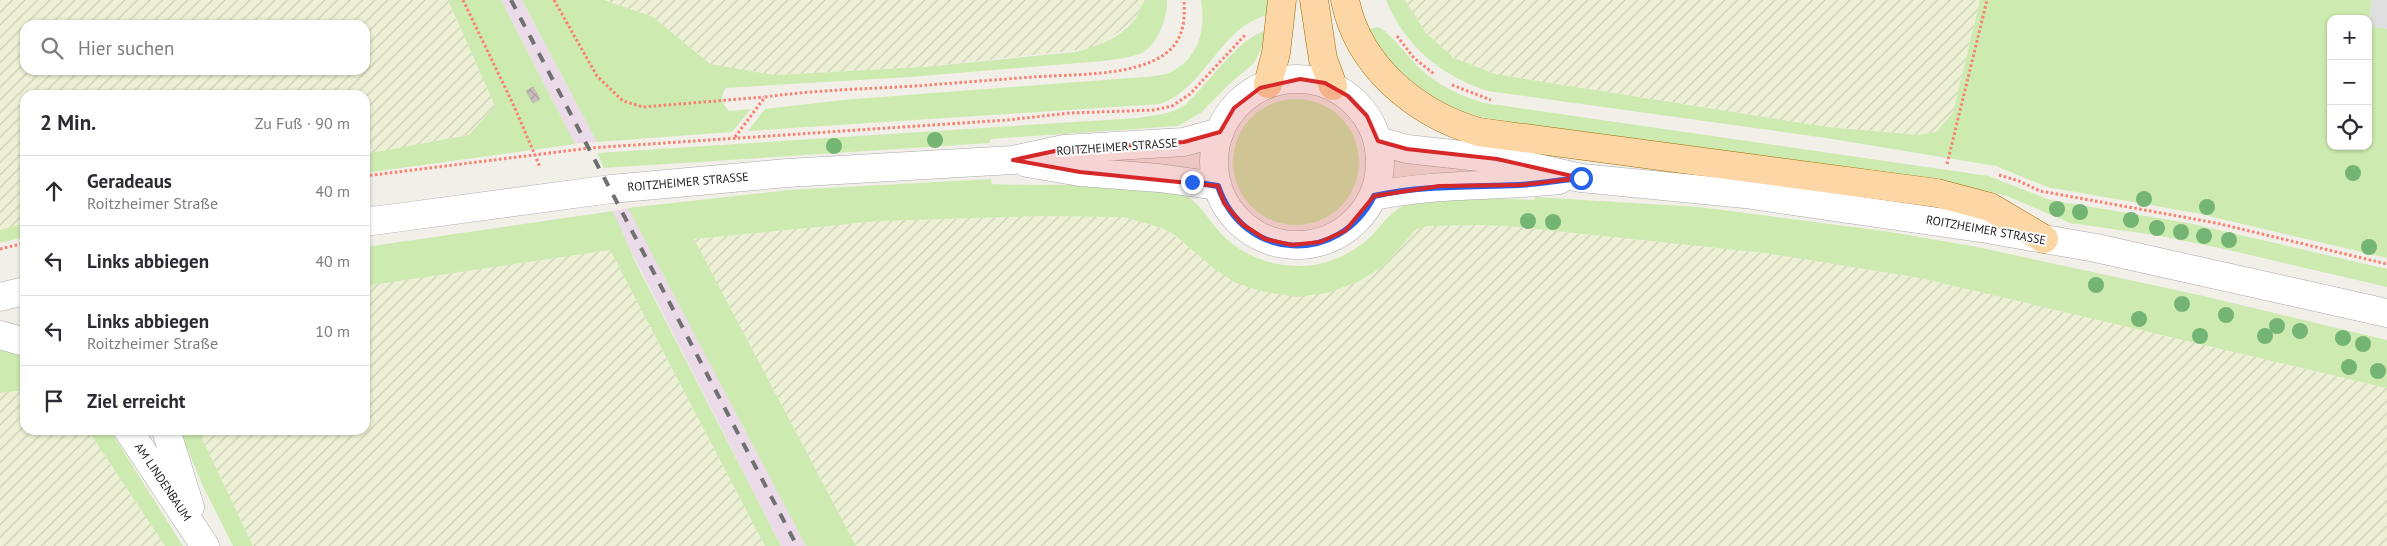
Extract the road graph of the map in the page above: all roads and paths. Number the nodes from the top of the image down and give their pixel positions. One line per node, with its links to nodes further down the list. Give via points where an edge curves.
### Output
1 (463, 0): 19 (path)
2 (554, 0): 13 (path, via 596,76 623,100 643,107)
3 (1184, 0): 13 (path, via 1185,23 1179,40 1166,54 1145,64 1111,71 807,91)
4 (1282, 0): 10 (main road, via 1276,53)
5 (1314, 0): 12 (main road, via 1324,59)
6 (1345, 0): 30 (main road, via 1356,35 1367,55 1387,78 1413,101 1460,126 1479,132 1937,193 1990,206)
7 (1987, 0): 22 (path)
8 (1393, 32): 9 (path, via 1414,58)
9 (1435, 75)
10 (1268, 84): 12 (street, via 1300,79); 16 (street, via 1240,102)
11 (1451, 84): 15 (path)
12 (1333, 86): 18 (street, via 1362,109)
13 (765, 97): 17 (path)
14 (1178, 102): 17 (path, via 1154,110 1070,113)
15 (1501, 102)
16 (1220, 132): 20 (street, ROITZHEIMER STRASSE, via 1184,142 1064,149); 27 (street, via 1214,160)
17 (735, 138): 19 (path)
18 (1378, 141): 26 (street, ROITZHEIMER STRASSE, via 1406,149 1497,159); 28 (street, via 1381,169)
19 (534, 154): 25 (path)
20 (1013, 160): 27 (street, ROITZHEIMER STRASSE, via 1080,172); 29 (street, ROITZHEIMER STRASSE, via 787,173 638,187)
21 (1939, 164): 22 (path)
22 (1947, 165): 23 (path)
23 (1956, 166)
24 (1997, 174): 33 (path, via 2018,180 2040,192 2216,223)
25 (370, 175)
26 (1581, 178): 28 (street, ROITZHEIMER STRASSE, via 1404,189); 30 (street, ROITZHEIMER STRASSE, via 1745,194)
27 (1218, 186): 28 (street, via 1224,203 1242,224 1266,239 1292,245 1320,242 1345,231 1365,212)
28 (1374, 196)
29 (370, 221)
30 (2044, 239): 36 (street, ROITZHEIMER STRASSE)
31 (20, 244): 32 (path)
32 (0, 249)
33 (2387, 264)
34 (20, 292): 35 (street)
35 (0, 298)
36 (2387, 313)
37 (0, 335): 38 (street)
38 (20, 341)
39 (131, 435): 41 (street, AM LINDENBAUM)
40 (168, 435): 41 (street, AM LINDENBAUM)
41 (202, 540)

